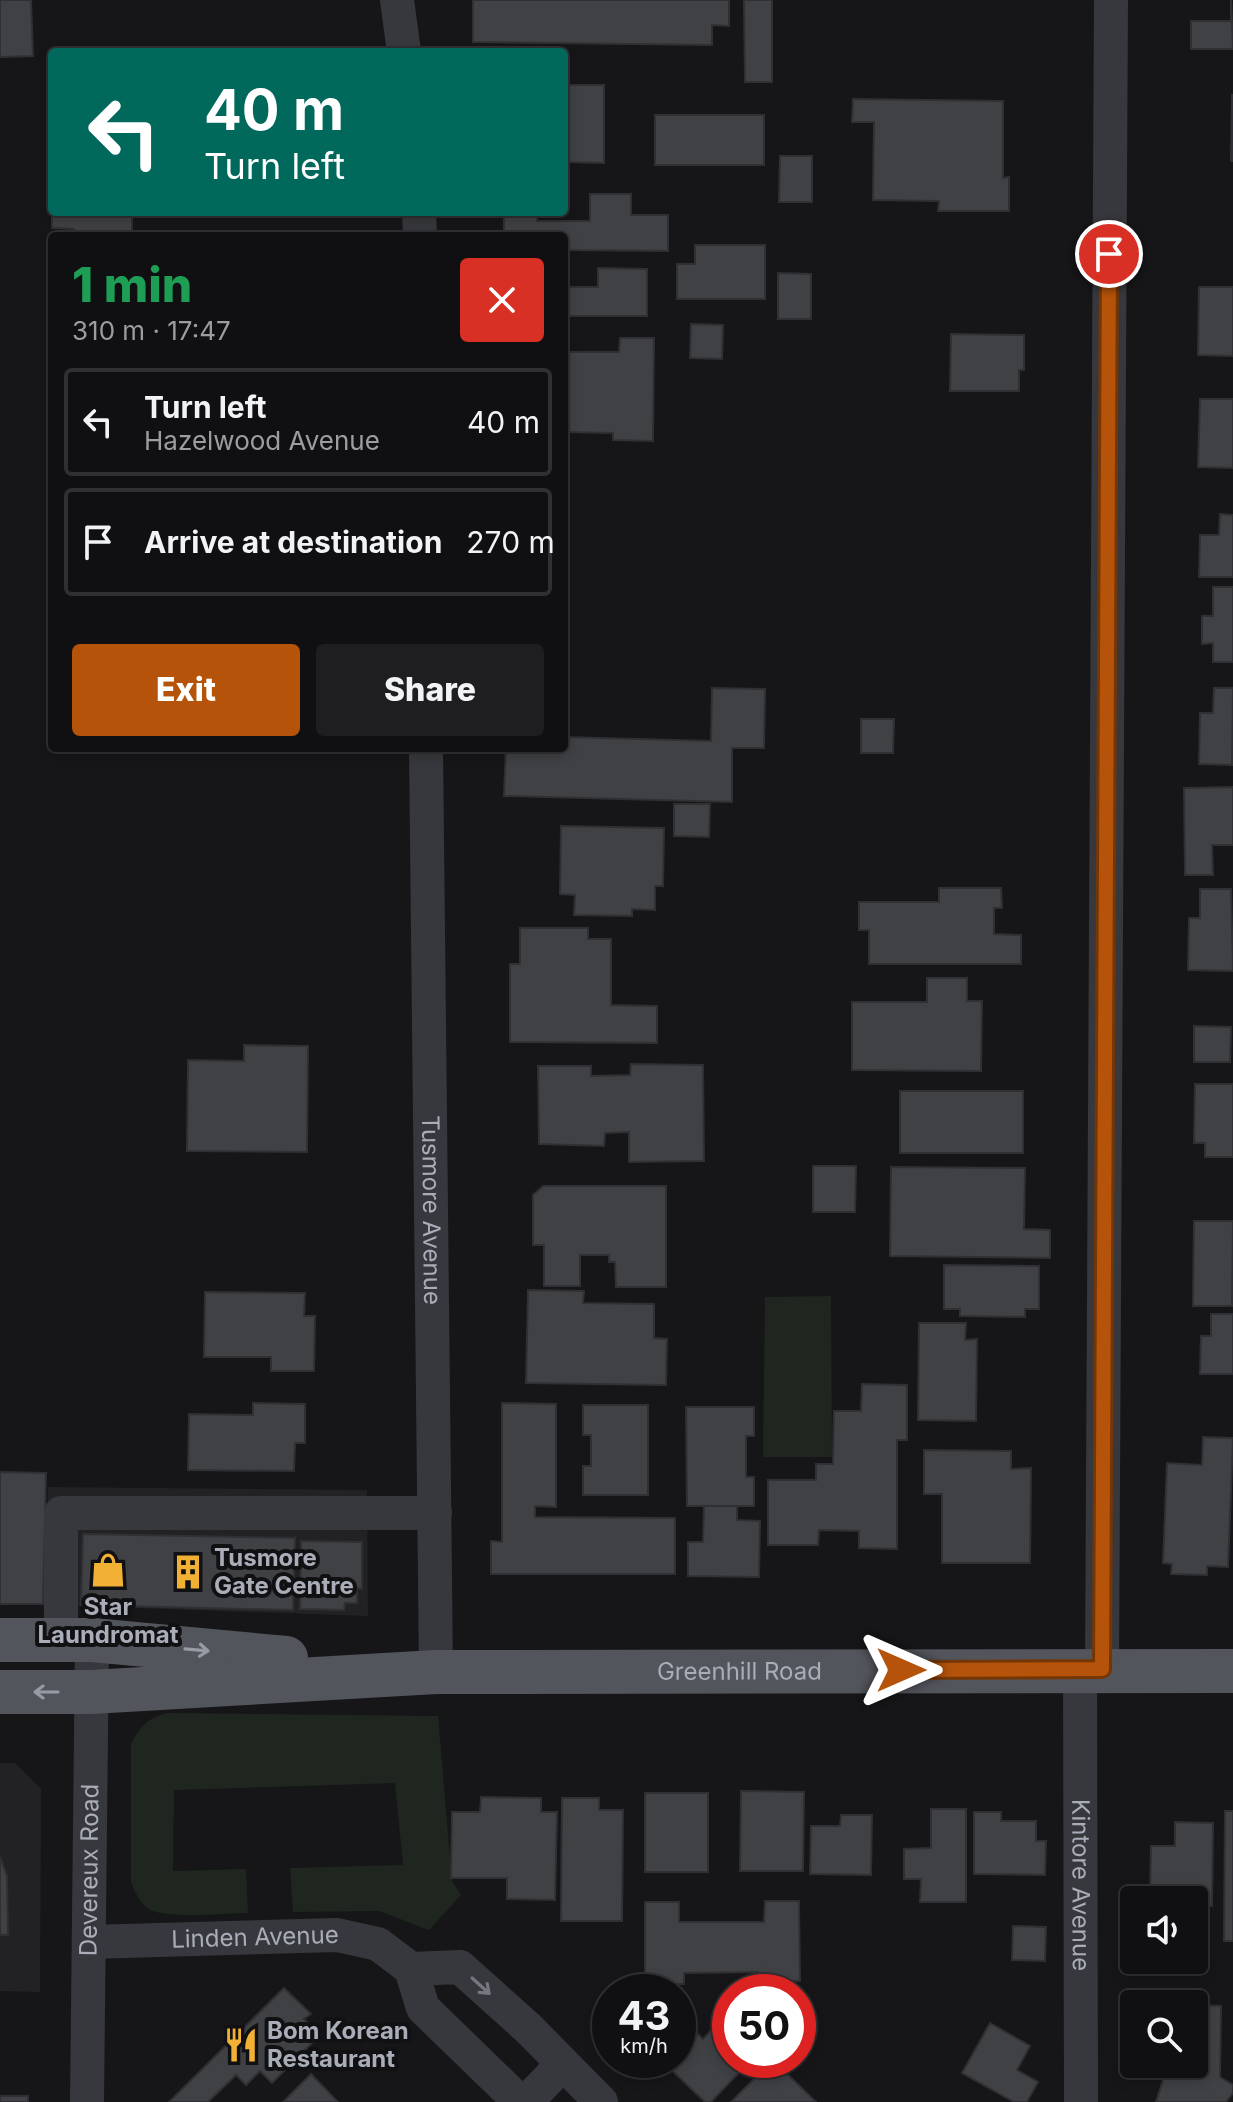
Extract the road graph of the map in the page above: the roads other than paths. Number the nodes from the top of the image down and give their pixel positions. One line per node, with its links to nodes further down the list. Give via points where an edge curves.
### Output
1 (397, 0): 3 (street)
2 (1111, 0): 8 (street, Kintore Avenue)
3 (403, 48)
4 (426, 752): 5 (street, Tusmore Avenue)
5 (435, 1513): 7 (street, Devereux Road, via 61,1513); 10 (street, Tusmore Avenue)
6 (0, 1640): 7 (main road, Greenhill Road)
7 (76, 1640): 10 (main road, Greenhill Road, one-way to 10); 12 (street, Devereux Road)
8 (1091, 1669): 9 (main road, Greenhill Road); 10 (main road, Greenhill Road); 19 (street, Kintore Avenue)
9 (1233, 1671)
10 (436, 1672): 12 (main road, Greenhill Road)
11 (0, 1692): 12 (main road, Greenhill Road, one-way to 11)
12 (91, 1692): 13 (street, Devereux Road)
13 (89, 1942): 14 (street, Linden Avenue, via 337,1935 378,1944); 16 (street, Devereux Road)
14 (411, 1969): 15 (street, one-way to 15, via 460,1967); 17 (street, via 423,2008)
15 (563, 2064): 17 (street); 18 (street)
16 (87, 2102)
17 (523, 2102)
18 (601, 2102)
19 (1081, 2102)

